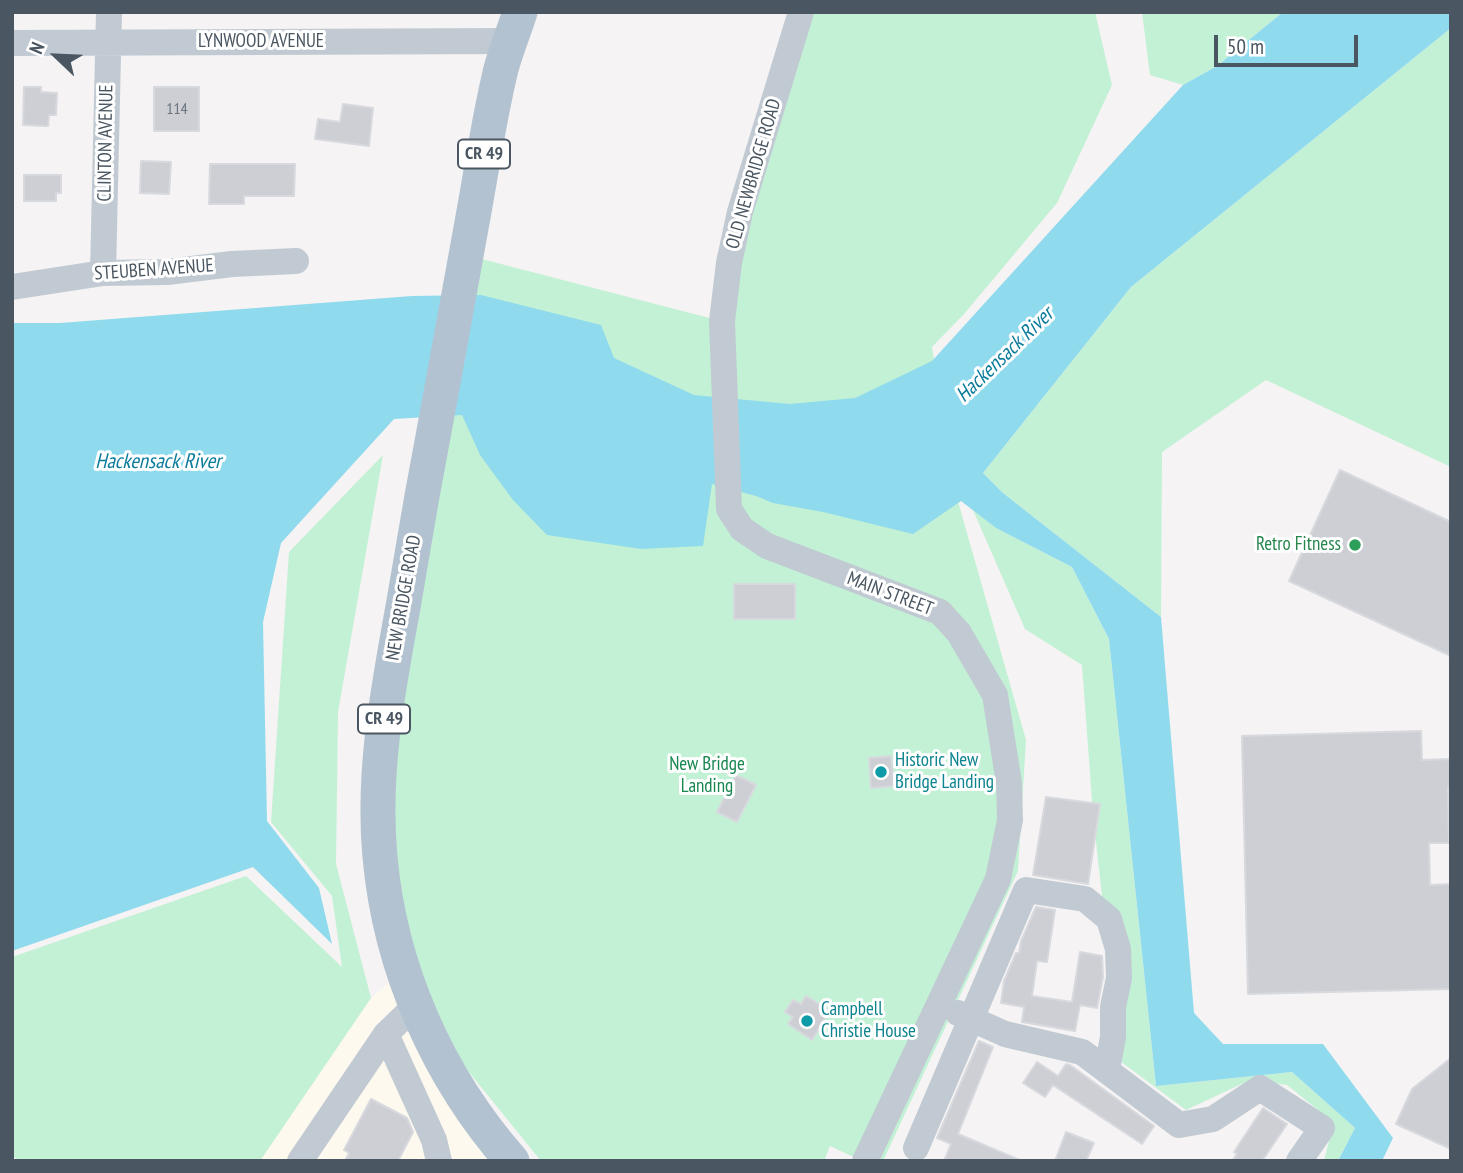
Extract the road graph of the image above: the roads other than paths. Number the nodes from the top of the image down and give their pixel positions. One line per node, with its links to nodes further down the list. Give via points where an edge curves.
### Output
1 (109, 12): 5 (street, CLINTON AVENUE)
2 (801, 12): 9 (street, OLD NEWBRIDGE ROAD, via 729,263 722,321)
3 (515, 27): 5 (street, LYNWOOD AVENUE); 11 (main road, NEW BRIDGE ROAD / CR 49, via 490,122 382,736 380,857)
4 (12, 43): 5 (street, LYNWOOD AVENUE)
5 (109, 43): 7 (street, CLINTON AVENUE)
6 (296, 261): 7 (street, STEUBEN AVENUE)
7 (103, 273): 8 (street, STEUBEN AVENUE)
8 (12, 287)
9 (722, 381): 10 (street, MAIN STREET, via 729,509 742,529 767,546 940,612 959,633 995,695 1010,820 998,879)
10 (940, 1005): 12 (street); 15 (street, MAIN STREET)
11 (415, 1006): 13 (street); 17 (main road, NEW BRIDGE ROAD / CR 49, via 443,1063)
12 (972, 1019): 14 (street, via 1005,1034 1082,1052); 14 (street, via 1026,890 1085,899 1109,919 1118,950 1119,978); 16 (street)
13 (386, 1034): 18 (street); 19 (street)
14 (1107, 1070): 21 (street, via 1179,1125 1213,1119 1260,1088 1322,1128)
15 (886, 1117): 16 (street); 20 (street, MAIN STREET)
16 (924, 1155)
17 (509, 1159)
18 (300, 1161)
19 (439, 1161)
20 (865, 1161)
21 (1299, 1161)

